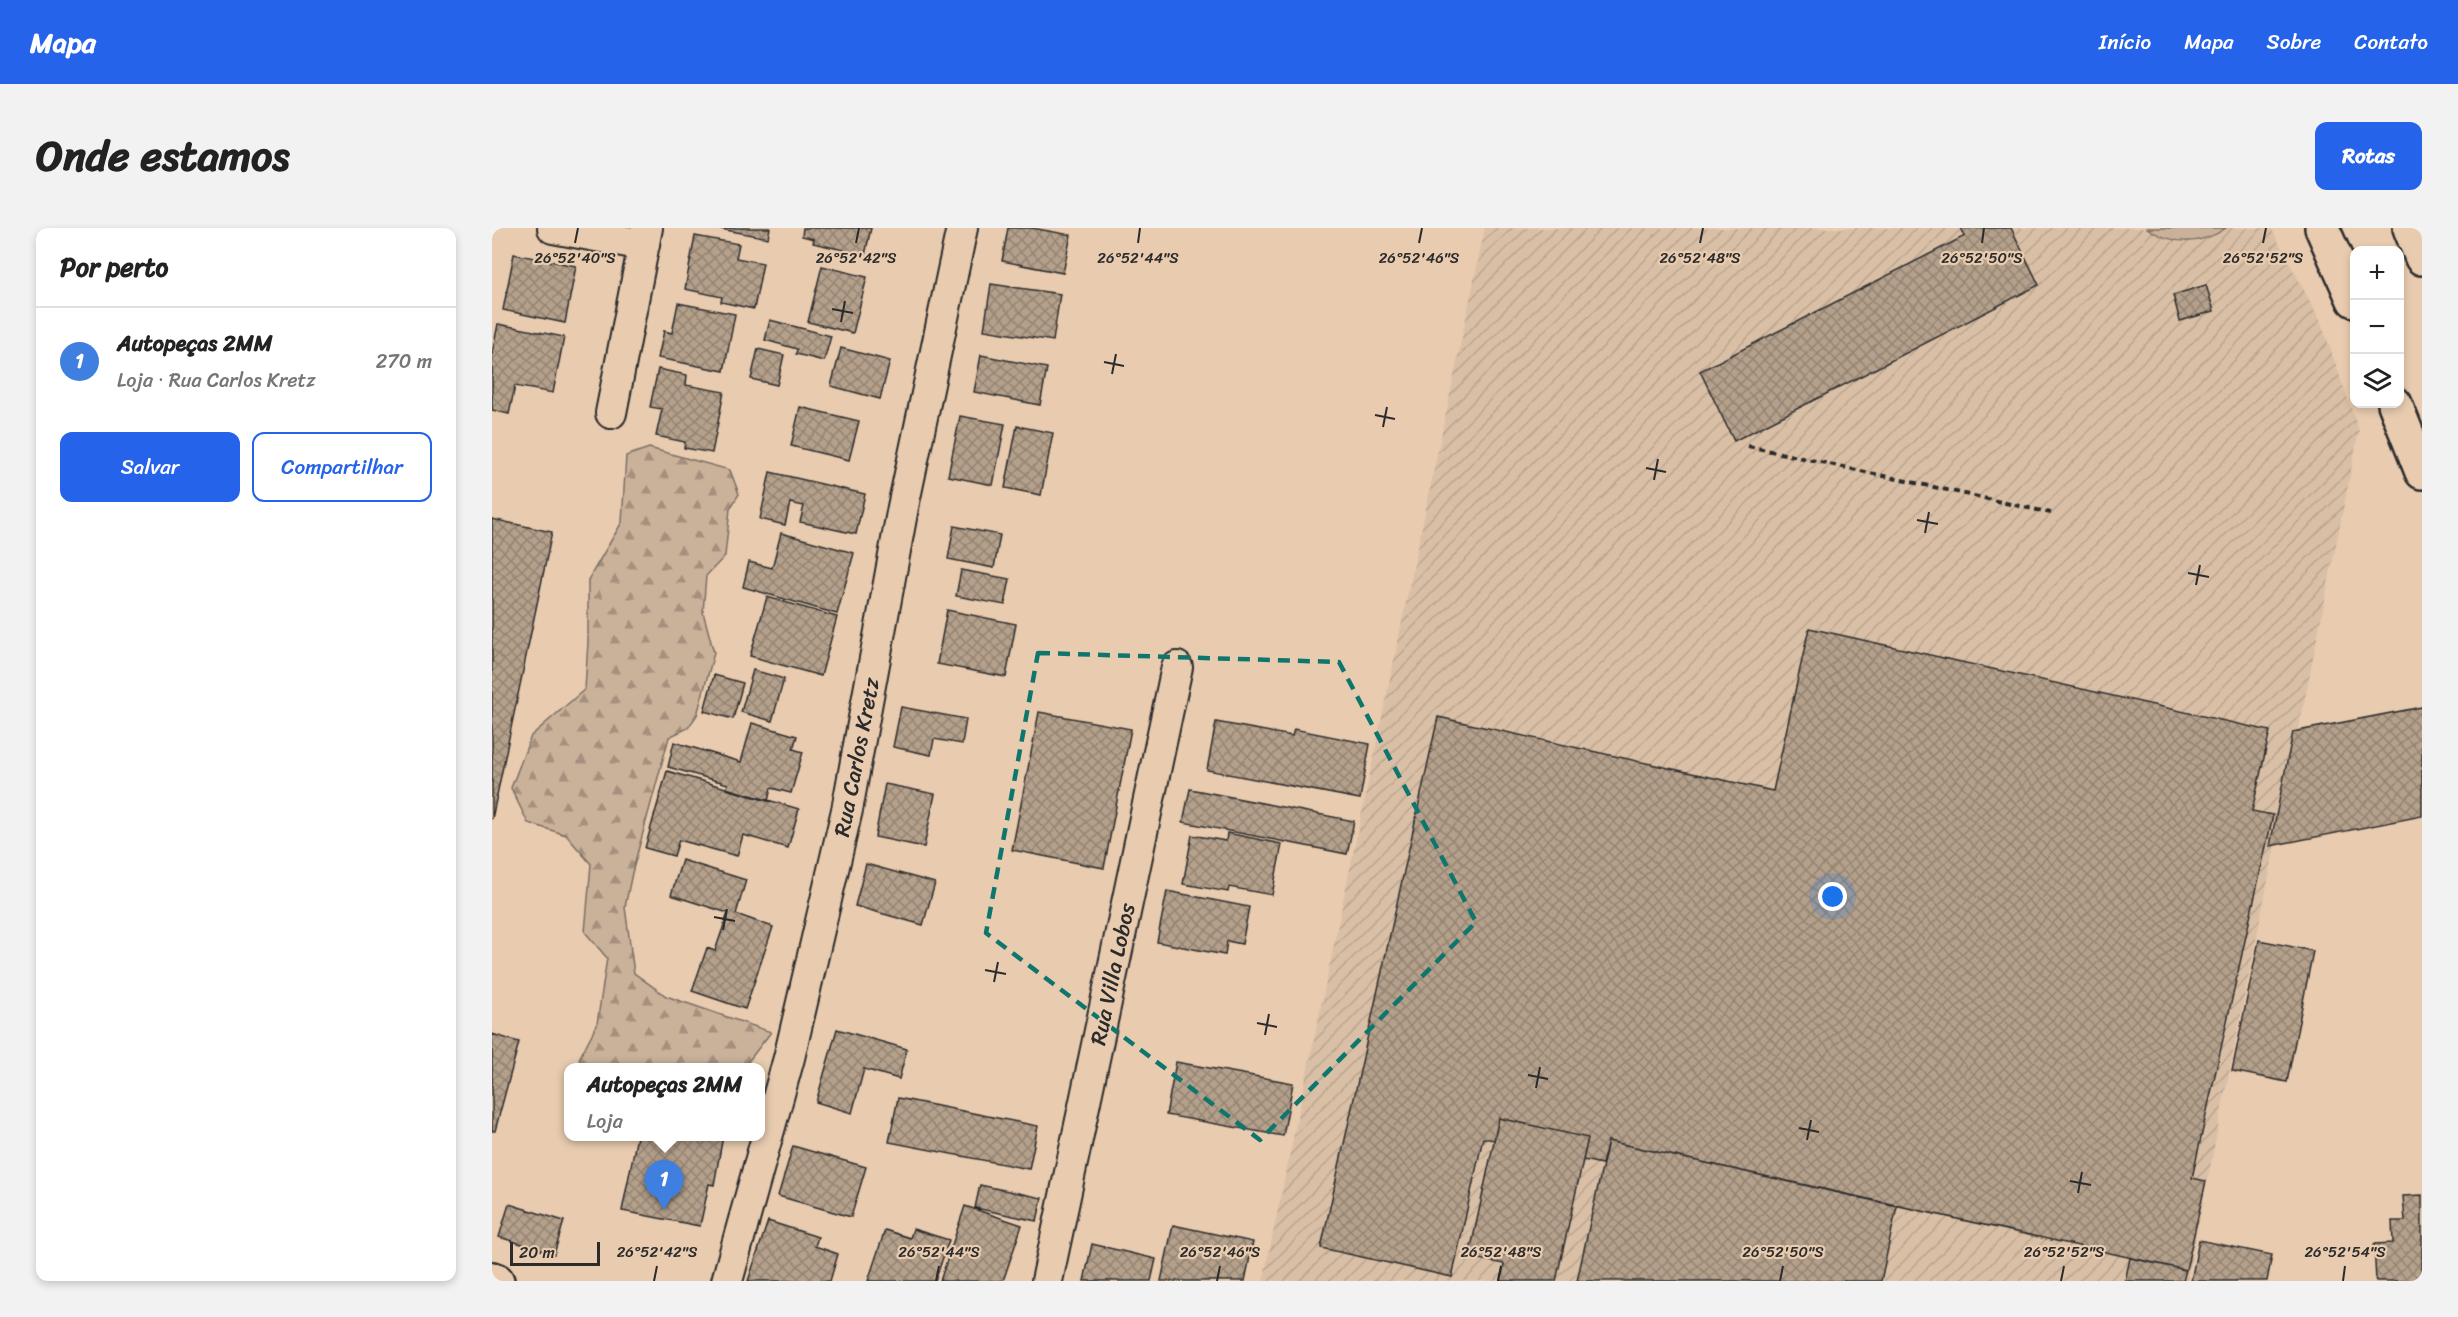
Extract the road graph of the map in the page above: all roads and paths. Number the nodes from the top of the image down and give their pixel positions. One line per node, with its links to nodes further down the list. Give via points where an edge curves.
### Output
1 (553, 228): 5 (street)
2 (962, 228): 16 (street, Rua Carlos Kretz, via 903,507 847,810 789,1058)
3 (2322, 228): 7 (main road)
4 (2410, 228): 6 (main road)
5 (646, 236): 9 (street)
6 (2422, 258)
7 (2350, 289)
8 (2397, 408): 11 (main road)
9 (611, 413)
10 (1748, 446): 12 (path)
11 (2422, 472)
12 (2051, 513)
13 (1177, 667): 17 (street, Rua Villa Lobos)
14 (492, 1280): 15 (main road)
15 (497, 1281)
16 (727, 1281)
17 (1047, 1281)

